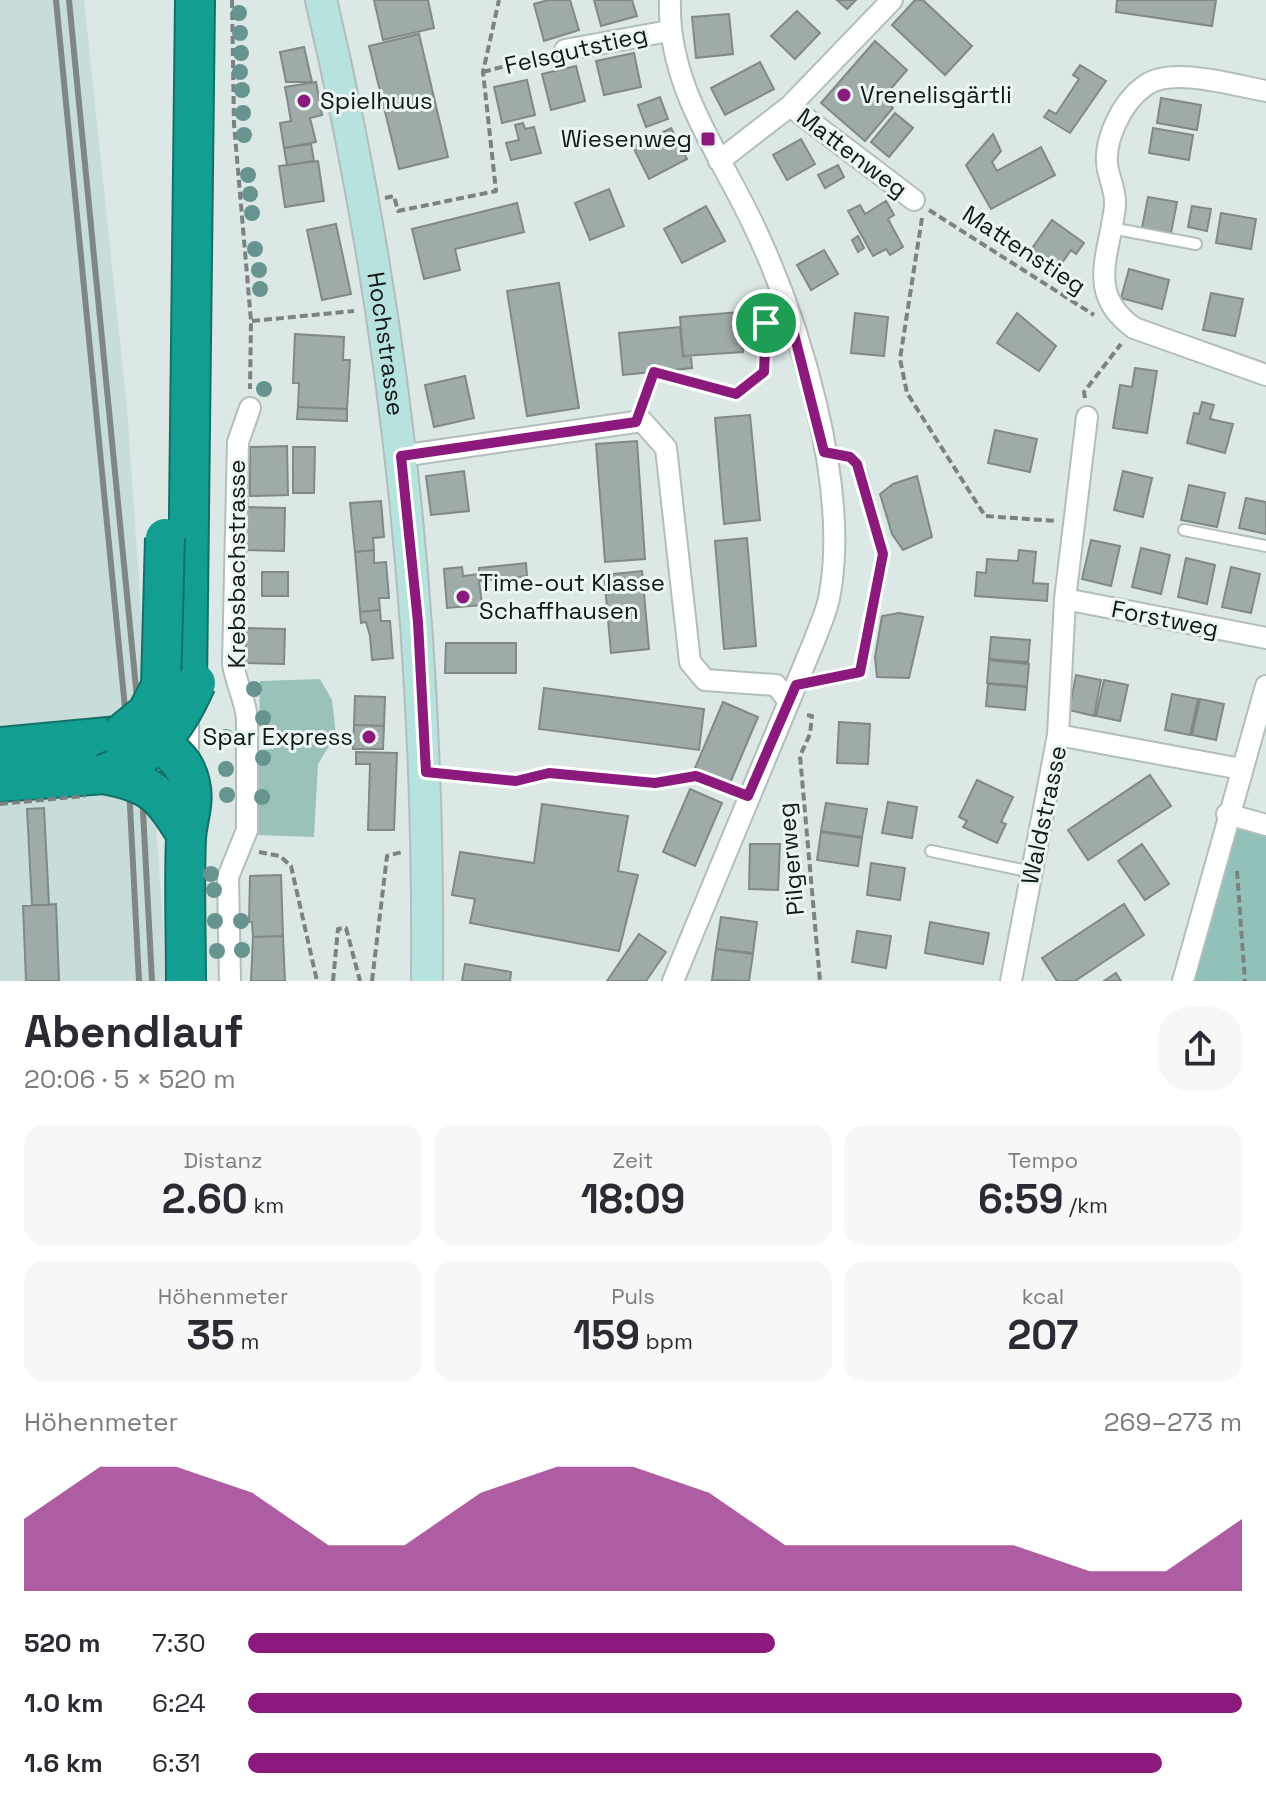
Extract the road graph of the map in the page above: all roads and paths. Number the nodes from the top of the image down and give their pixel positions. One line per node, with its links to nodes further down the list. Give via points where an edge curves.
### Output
1 (232, 0): 19 (path, via 234,124)
2 (321, 0): 26 (street, Hochstrasse, via 374,265)
3 (499, 0): 9 (path, Felsgutstieg)
4 (670, 0): 7 (street)
5 (892, 0): 11 (street)
6 (195, 8): 35 (highway); 35 (highway, bridge, via 217,230 213,579 205,652); 37 (highway, bridge, via 168,197 163,674 154,705)
7 (669, 31): 8 (street, Felsgutstieg); 12 (street, via 678,71)
8 (565, 50): 9 (path, Felsgutstieg)
9 (483, 72): 14 (path, Felsgutstieg, via 496,191)
10 (1266, 91): 15 (street, via 1168,77 1147,84 1116,124 1106,149 1114,187)
11 (790, 106): 12 (street); 13 (street, Mattenweg)
12 (719, 161): 18 (street, via 753,224)
13 (914, 200): 20 (path, Mattenstieg, via 1090,314); 27 (path, Mattenweg, via 924,222 900,359 907,393 985,516)
14 (431, 205)
15 (1110, 228): 16 (lane); 20 (street, via 1103,278 1109,302)
16 (1196, 244)
17 (337, 313): 19 (path)
18 (789, 314): 24 (path, via 766,323 764,372 736,394 654,372); 25 (street)
19 (251, 321): 22 (path)
20 (1127, 323): 21 (street); 23 (path, via 1084,392)
21 (1266, 375)
22 (250, 408): 51 (street, Krebsbachstrasse, via 238,442 233,649 247,718 247,830)
23 (1087, 417): 27 (street)
24 (636, 422): 26 (street); 34 (street, via 642,421 666,448 690,662 705,680 776,685)
25 (824, 452): 31 (lane, via 850,457 861,472 883,554); 34 (street, via 835,514 830,596)
26 (401, 456): 41 (street, Hochstrasse)
27 (1074, 522): 30 (street)
28 (1184, 530): 29 (lane)
29 (1266, 546)
30 (1065, 599): 32 (street, Forstweg); 36 (street)
31 (873, 601): 34 (path, via 860,672)
32 (1266, 638)
33 (1266, 686): 40 (street)
34 (792, 693): 46 (street); 63 (path, Pilgerweg, via 800,713 812,716 800,756)
35 (188, 694): 38 (highway, bridge, via 177,724); 44 (lane, bridge, via 194,724)
36 (1058, 735): 40 (street, Waldstrasse); 54 (street, Waldstrasse)
37 (119, 736): 38 (highway, bridge); 39 (highway)
38 (159, 744): 44 (highway, bridge, via 176,758); 45 (highway, bridge)
39 (0, 747)
40 (1241, 769): 48 (street)
41 (426, 772): 42 (lane, via 516,781 549,773 655,783); 61 (street, Hochstrasse)
42 (696, 776): 46 (path)
43 (0, 782): 45 (highway)
44 (191, 784): 50 (highway, bridge)
45 (98, 785): 47 (path, bridge); 50 (highway, bridge, via 137,781 156,791)
46 (748, 796): 62 (street)
47 (0, 804)
48 (1226, 819): 49 (street); 65 (street); 66 (path, via 1235,840)
49 (1266, 825)
50 (186, 834): 55 (highway, bridge)
51 (242, 847): 56 (street, Krebsbachstrasse, via 228,877); 57 (path, via 280,856 291,866)
52 (931, 851): 54 (lane)
53 (403, 852): 60 (path, via 387,856)
54 (1032, 872): 64 (street, Waldstrasse)
55 (186, 981)
56 (230, 981)
57 (317, 981)
58 (333, 981): 59 (path, via 338,929 346,928)
59 (360, 981)
60 (372, 981)
61 (427, 981)
62 (673, 981)
63 (820, 981)
64 (1011, 981)
65 (1183, 981)
66 (1245, 981)

